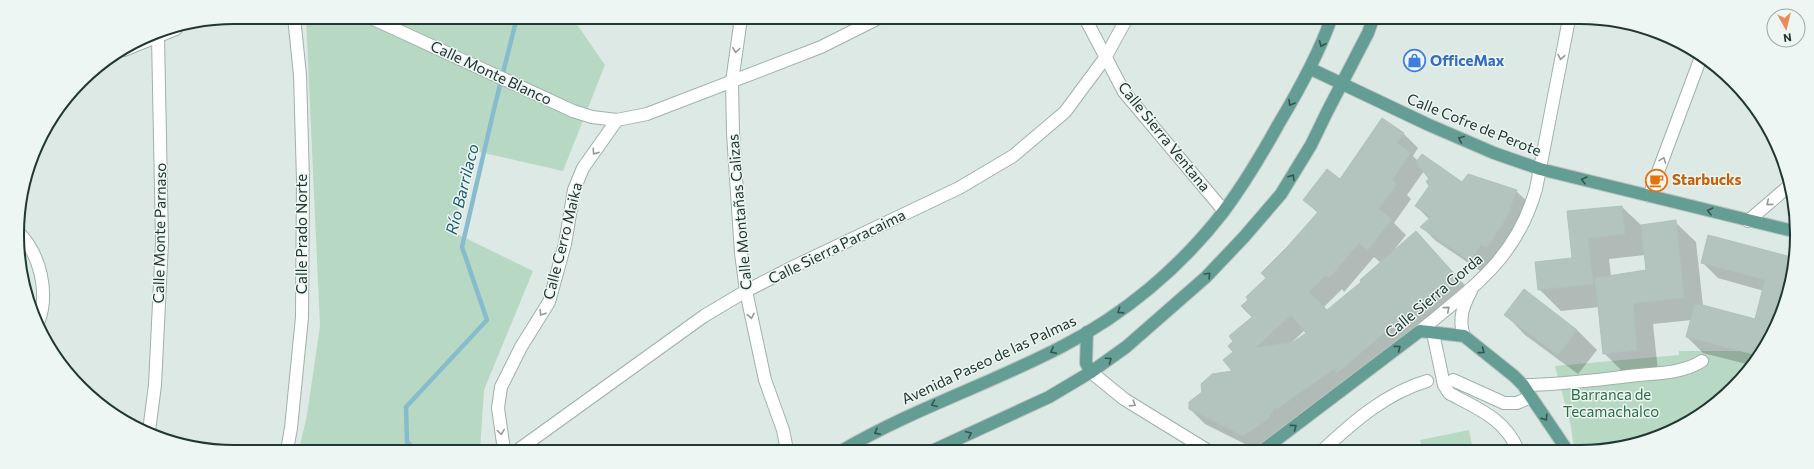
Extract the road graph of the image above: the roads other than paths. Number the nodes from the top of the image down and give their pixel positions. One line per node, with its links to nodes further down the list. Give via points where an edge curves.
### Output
1 (295, 24): 38 (street, Calle Prado Norte, via 300,75 303,180 302,317 292,428)
2 (384, 24): 16 (street, Calle Monte Blanco, via 579,113)
3 (740, 24): 14 (street, Calle Montañas Calizas, one-way to 14)
4 (867, 24): 14 (street, via 821,47)
5 (1088, 24): 11 (street, Calle Sierra Ventana)
6 (1124, 24): 11 (street, Calle Sierra Paracaima)
7 (1329, 24): 13 (main road, Avenida Paseo de las Palmas, one-way to 13)
8 (1371, 24): 15 (main road)
9 (1568, 24): 17 (street, Calle Sierra Gorda, one-way to 17)
10 (158, 38): 37 (street, Calle Monte Parnaso, via 162,242 155,386)
11 (1105, 58): 20 (street, Calle Sierra Ventana, via 1124,92); 25 (street, Calle Sierra Paracaima, via 1065,112 1013,156 960,188)
12 (1699, 61): 19 (street, one-way to 12)
13 (1310, 69): 15 (main road, Calle Cofre de Perote); 20 (main road, Avenida Paseo de las Palmas, one-way to 20, via 1266,146)
14 (732, 82): 16 (street, via 647,114); 25 (street, Calle Montañas Calizas, via 738,214)
15 (1342, 84): 17 (main road, Calle Cofre de Perote, one-way to 15, via 1494,153); 32 (main road, one-way to 15, via 1160,318 1206,277 1244,237 1284,188 1311,146)
16 (617, 120): 39 (street, Calle Cerro Maika, one-way to 39, via 583,168 574,190 565,244 549,302 521,347 501,387 498,408)
17 (1540, 169): 19 (main road, Calle Cofre de Perote, one-way to 17); 24 (street, Calle Sierra Gorda, via 1530,210 1522,229 1503,257)
18 (1785, 189): 21 (street, one-way to 21)
19 (1649, 196): 21 (main road, Calle Cofre de Perote, one-way to 19)
20 (1224, 211): 28 (main road, Avenida Paseo de las Palmas, one-way to 28, via 1187,254 1151,288)
21 (1748, 221): 22 (main road, Calle Cofre de Perote)
22 (1790, 230)
23 (24, 238): 26 (street, via 34,255 41,276)
24 (1473, 288): 27 (street, Calle Sierra Gorda, one-way to 24); 30 (street, via 1462,312 1460,325)
25 (746, 291): 40 (street, Calle Sierra Paracaima, via 704,316); 41 (street, Calle Montañas Calizas, one-way to 41, via 765,380)
26 (40, 315)
27 (1420, 331): 29 (main road); 45 (main road, Calle Sierra Gorda, one-way to 27)
28 (1087, 332): 32 (main road, via 1086,363); 42 (main road, Avenida Paseo de las Palmas, one-way to 42, via 1008,372 911,414)
29 (1433, 333): 30 (main road); 47 (street, via 1447,390 1493,417 1508,432)
30 (1464, 336): 35 (main road, one-way to 35)
31 (1702, 361): 35 (street, via 1695,366 1670,371)
32 (1091, 372): 43 (main road, one-way to 32, via 1048,397); 44 (street, one-way to 44, via 1124,399)
33 (1453, 380): 36 (street, via 1504,403 1517,403)
34 (1426, 381): 46 (street, via 1397,392 1381,402)
35 (1523, 385): 36 (main road)
36 (1532, 397): 48 (main road, one-way to 48)
37 (150, 427)
38 (288, 445)
39 (503, 445)
40 (525, 445)
41 (786, 445)
42 (853, 445)
43 (945, 445)
44 (1199, 445)
45 (1270, 445)
46 (1329, 445)
47 (1515, 445)
48 (1564, 445)

